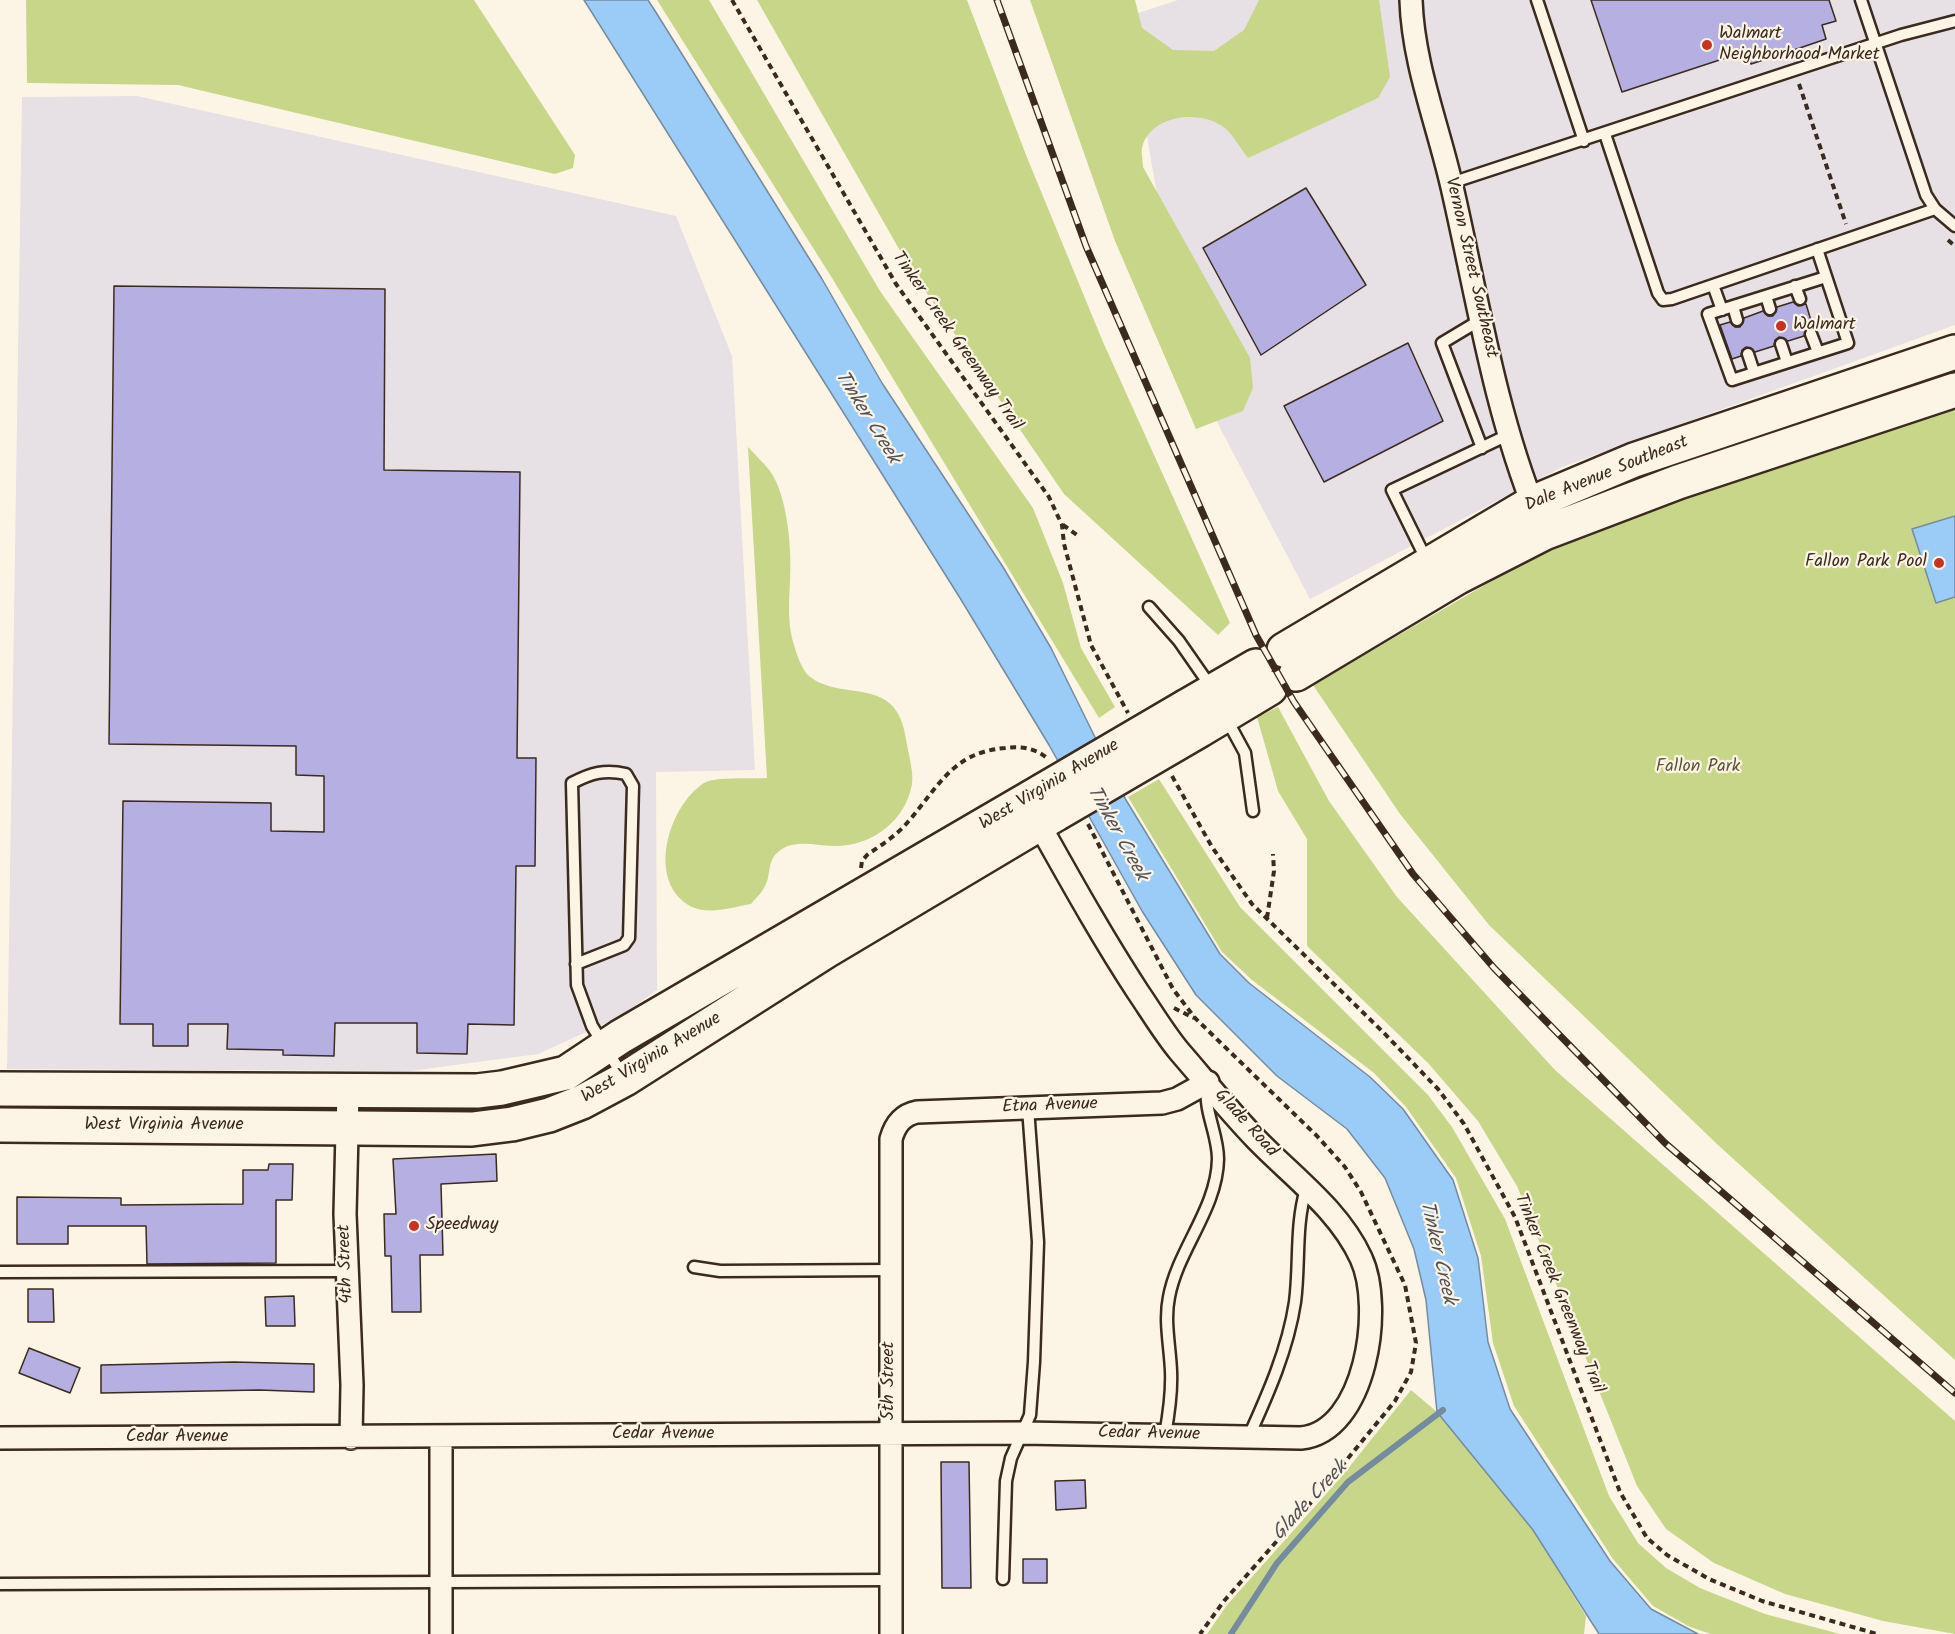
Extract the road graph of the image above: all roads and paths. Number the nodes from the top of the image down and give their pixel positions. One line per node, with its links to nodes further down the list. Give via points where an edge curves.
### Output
1 (732, 0): 39 (path, Tinker Creek Greenway Trail, via 896,284 1049,497)
2 (1411, 0): 10 (street, Vernon Street Southeast, via 1416,48)
3 (1537, 0): 9 (lane)
4 (1861, 0): 6 (lane)
5 (1955, 21): 6 (lane)
6 (1876, 45): 7 (lane); 11 (lane, via 1926,195)
7 (1794, 72): 8 (lane); 14 (path)
8 (1605, 134): 9 (lane); 18 (lane, via 1663,300)
9 (1584, 141): 10 (lane)
10 (1451, 183): 24 (street, Vernon Street Southeast)
11 (1935, 209): 12 (lane); 14 (lane)
12 (1955, 226)
13 (1941, 234): 15 (path)
14 (1853, 237): 16 (lane)
15 (1955, 246)
16 (1817, 249): 17 (lane); 18 (lane)
17 (1826, 277): 19 (lane); 28 (lane, via 1848,343)
18 (1713, 285): 22 (lane)
19 (1795, 286): 20 (lane); 21 (lane)
20 (1766, 296): 22 (lane); 23 (lane)
21 (1800, 299)
22 (1727, 308): 25 (lane); 32 (lane, via 1708,314 1732,380)
23 (1770, 309)
24 (1482, 318): 36 (street, Vernon Street Southeast); 37 (lane, via 1442,343)
25 (1737, 320)
26 (1811, 334): 28 (lane)
27 (1781, 344): 31 (lane)
28 (1818, 352): 31 (lane)
29 (1955, 352): 38 (main road, Dale Avenue Southeast, via 1634,460)
30 (1748, 354): 32 (lane)
31 (1787, 362): 32 (lane)
32 (1755, 372)
33 (1955, 390): 35 (main road, Dale Avenue Southeast)
34 (1890, 399): 35 (lane)
35 (1839, 428): 40 (main road, Dale Avenue Southeast, via 1678,482)
36 (1510, 434): 37 (lane); 38 (street, Vernon Street Southeast)
37 (1482, 448): 42 (lane, via 1392,490)
38 (1532, 503): 40 (street, Vernon Street Southeast); 42 (main road, Dale Avenue Southeast)
39 (1062, 525): 41 (path); 45 (path, Tinker Creek Greenway Trail, via 1091,645)
40 (1544, 533): 44 (main road, Dale Avenue Southeast)
41 (1080, 537)
42 (1429, 563): 44 (main road, Dale Avenue Southeast)
43 (1149, 607): 46 (lane, via 1179,641)
44 (1277, 669): 46 (main road, Dale Avenue Southeast)
45 (1126, 710)
46 (1206, 710): 48 (main road, West Virginia Avenue, bridge); 49 (lane, via 1245,753)
47 (1169, 771): 51 (path, Tinker Creek Greenway Trail, via 1212,847 1252,904)
48 (1046, 810): 53 (main road, West Virginia Avenue); 54 (main road, West Virginia Avenue); 55 (street, Glade Road, via 1106,944 1178,1049)
49 (1253, 811)
50 (1273, 854): 51 (path, via 1273,887)
51 (1267, 918): 81 (path, Tinker Creek Greenway Trail, via 1438,1089 1464,1124 1515,1217 1620,1492 1647,1538 1667,1555 1709,1579 1773,1604)
52 (576, 964): 52 (lane, via 624,945 629,938 633,786 626,774 590,774 572,783); 53 (lane, via 580,1001)
53 (604, 1048): 54 (lane); 57 (main road, West Virginia Avenue, via 566,1072 502,1089)
54 (625, 1079): 60 (main road, West Virginia Avenue, via 582,1102 512,1124 472,1129)
55 (1208, 1082): 58 (street, Etna Avenue, via 1162,1103); 62 (street, Glade Road, via 1255,1138); 70 (lane, via 1207,1106 1218,1159 1209,1203 1169,1297 1171,1383)
56 (0, 1089): 57 (main road, West Virginia Avenue)
57 (348, 1091): 60 (street, 4th Street)
58 (1028, 1108): 61 (street, Etna Avenue, via 917,1112 902,1118); 68 (lane, via 1038,1242 1030,1414)
59 (0, 1125): 60 (main road, West Virginia Avenue)
60 (348, 1127): 65 (street, 4th Street)
61 (894, 1129): 64 (street, 5th Street)
62 (1306, 1189): 67 (street, Glade Road, via 1351,1238 1363,1261 1370,1288 1369,1347 1349,1400); 71 (lane, via 1300,1211 1299,1268 1290,1327)
63 (694, 1267): 64 (lane, via 720,1271)
64 (890, 1270): 69 (street, 5th Street)
65 (348, 1271): 66 (lane); 74 (street, 4th Street)
66 (0, 1272)
67 (1324, 1432): 71 (street, Cedar Avenue, via 1301,1438)
68 (1023, 1433): 69 (street, Cedar Avenue); 70 (street, Cedar Avenue); 75 (lane, via 1006,1480)
69 (891, 1435): 72 (street, Cedar Avenue); 76 (street, 5th Street)
70 (1165, 1435): 71 (street, Cedar Avenue)
71 (1249, 1436)
72 (441, 1437): 74 (street, Cedar Avenue); 77 (street)
73 (0, 1438): 74 (street, Cedar Avenue)
74 (351, 1438)
75 (1003, 1579)
76 (890, 1580): 77 (lane); 80 (street, 5th Street)
77 (441, 1583): 78 (lane); 79 (street)
78 (0, 1584)
79 (441, 1634)
80 (891, 1634)
81 (1877, 1634)

